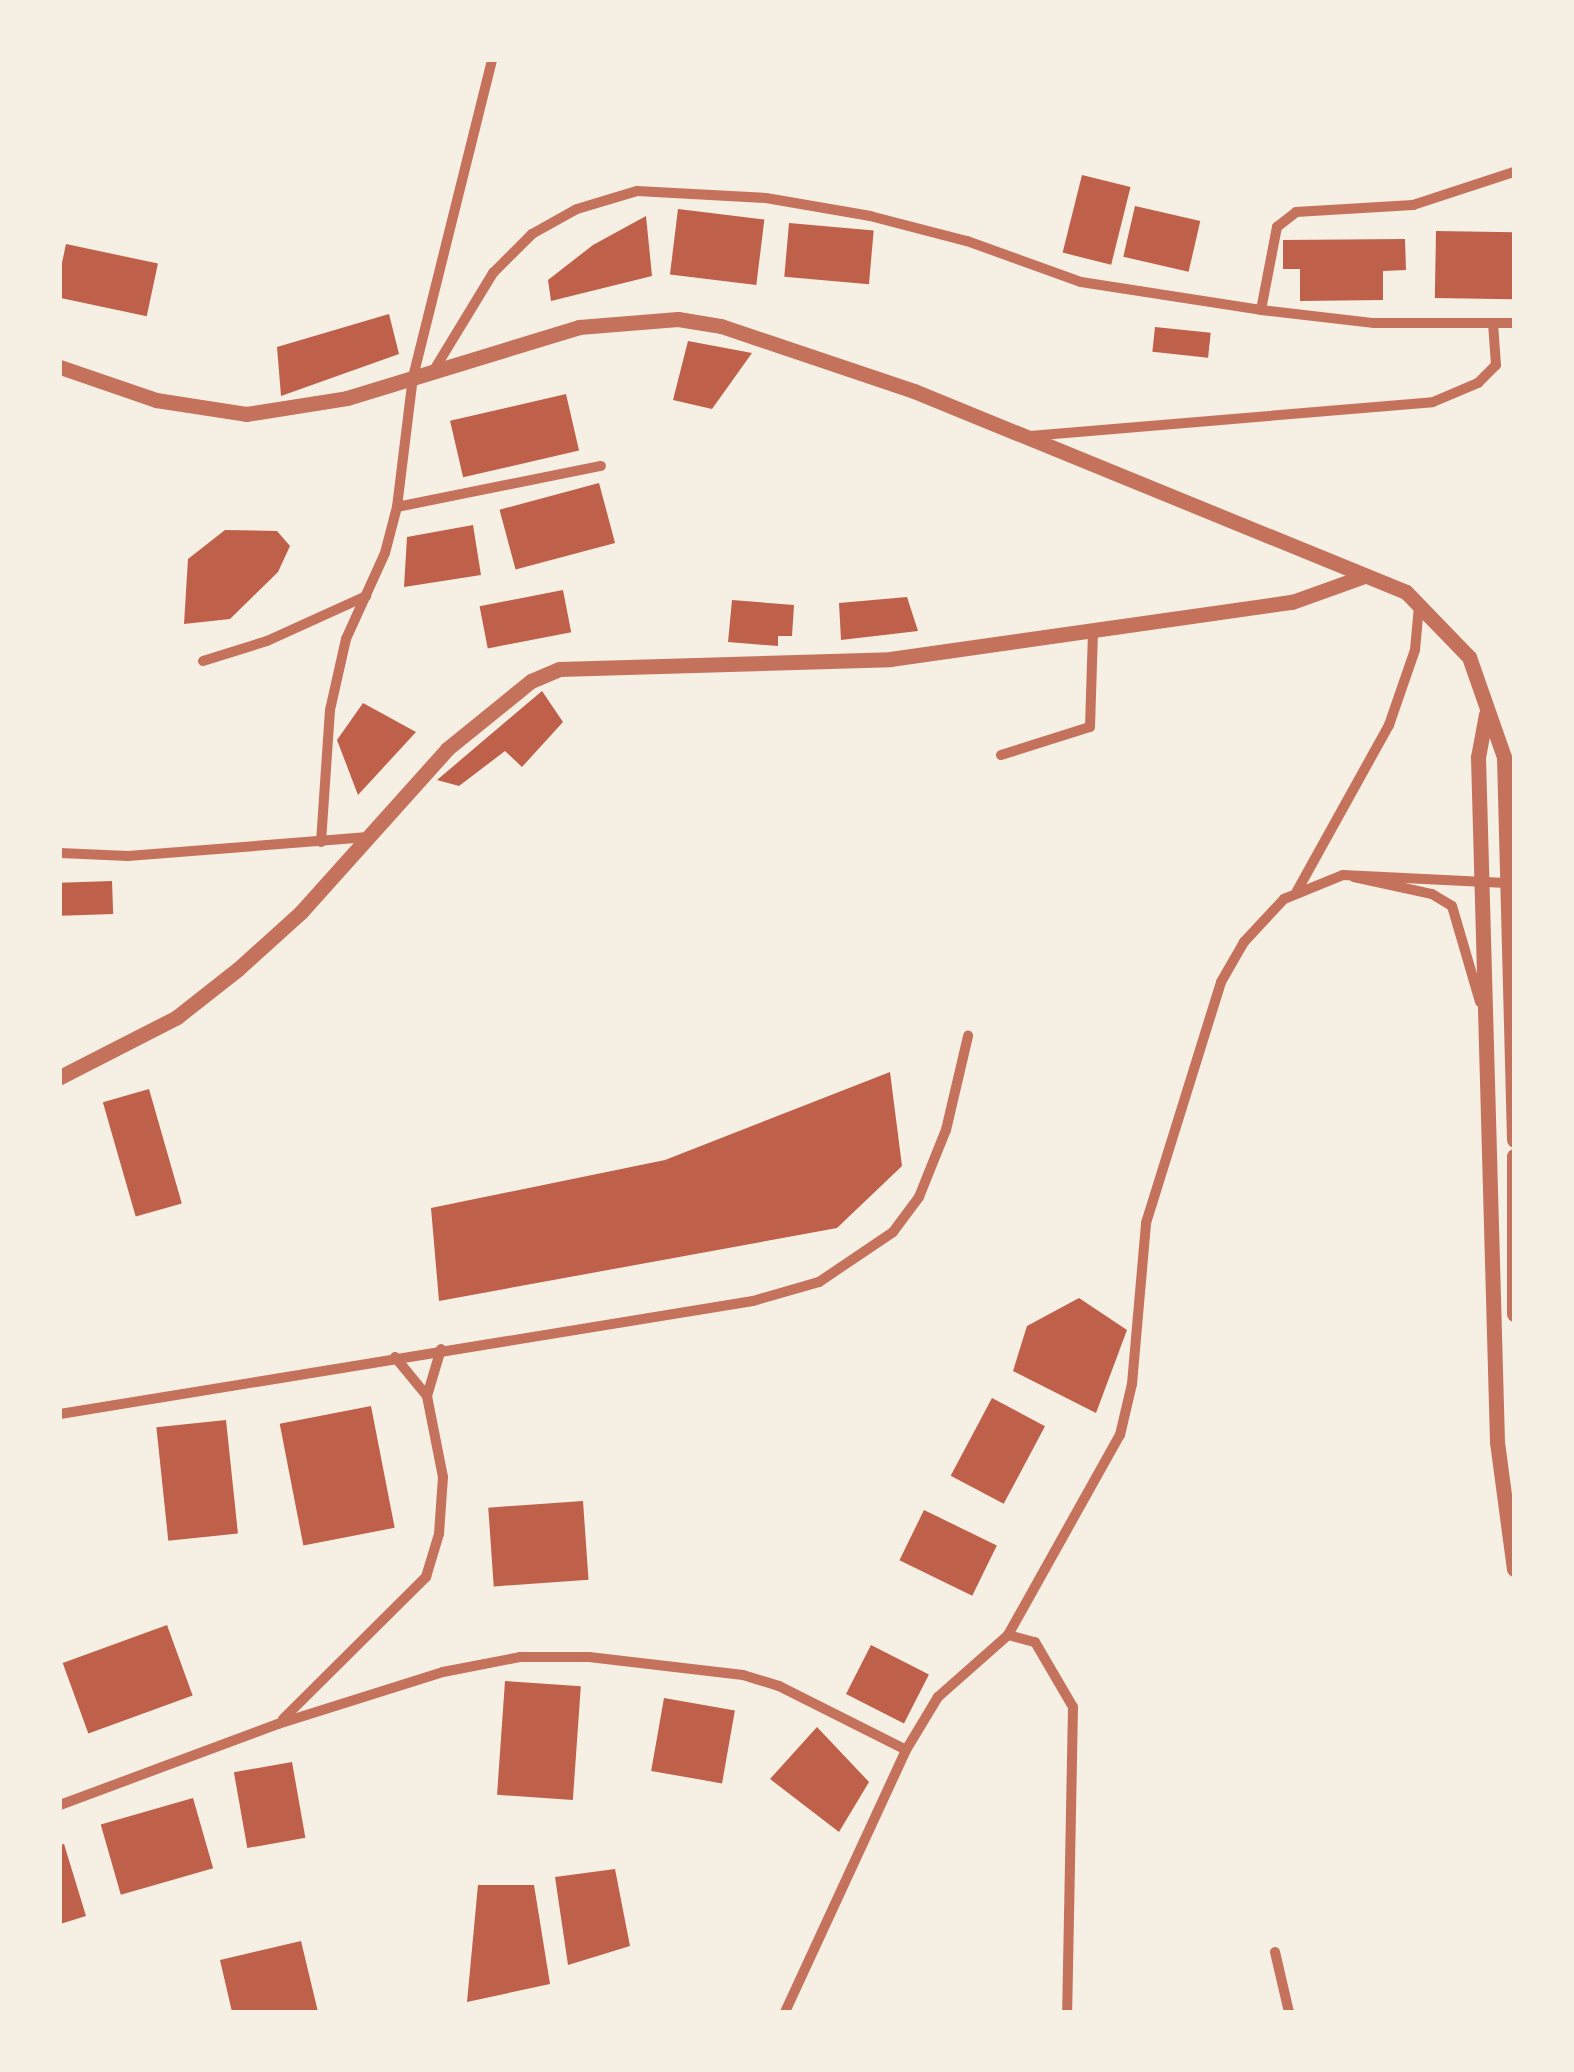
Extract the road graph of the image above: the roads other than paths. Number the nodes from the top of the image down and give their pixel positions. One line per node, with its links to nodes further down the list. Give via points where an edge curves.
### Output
1 (492, 60): 8 (street)
2 (1514, 172): 3 (street, via 1413,206 1296,212 1277,228)
3 (1261, 310): 5 (street, via 1374,322); 7 (street, via 1081,282 967,241 870,216 766,198 637,191 576,209 532,234 493,273)
4 (1514, 322): 5 (street)
5 (1493, 323): 9 (street, via 1496,365 1478,383 1433,402)
6 (60, 367): 8 (street, via 156,400 246,414 310,408)
7 (434, 370): 8 (street); 9 (street, via 580,327 678,320 794,348)
8 (414, 377): 11 (street)
9 (1024, 436): 12 (street)
10 (601, 466): 11 (street)
11 (397, 507): 13 (street)
12 (1362, 577): 14 (street); 15 (street, via 1292,602)
13 (366, 595): 16 (street, via 267,641); 20 (street, via 346,638 330,710)
14 (1419, 600): 17 (street, via 1469,656); 25 (street, via 1415,650 1389,725)
15 (1093, 634): 18 (street, via 1090,726); 19 (street, via 827,665 646,662 559,669 531,681 446,749)
16 (204, 661)
17 (1486, 714): 23 (street, via 1478,756); 24 (street, via 1504,758)
18 (1001, 755)
19 (369, 837): 20 (street); 29 (street, via 301,912 177,1018)
20 (321, 842): 21 (street, via 128,856)
21 (60, 853)
22 (1343, 875): 23 (street); 25 (street); 27 (street, via 1432,894 1452,906)
23 (1481, 877): 24 (street); 27 (street)
24 (1506, 880): 26 (street); 30 (street)
25 (1296, 892): 39 (street, via 1256,925 1222,982 1140,1248 1132,1384 1120,1435)
26 (1514, 913)
27 (1485, 1020): 37 (street)
28 (968, 1036): 33 (street, via 955,1100 919,1197 893,1232 856,1262 819,1282 752,1301)
29 (60, 1077)
30 (1514, 1140)
31 (1514, 1156): 32 (street)
32 (1514, 1314)
33 (441, 1349): 34 (street); 35 (street)
34 (395, 1358): 35 (street); 36 (street)
35 (427, 1396): 40 (street, via 443,1477 440,1534 426,1576)
36 (60, 1414)
37 (1506, 1473): 38 (street)
38 (1514, 1569)
39 (1008, 1635): 41 (street, via 938,1697); 45 (street, via 1035,1642 1073,1707)
40 (278, 1724): 41 (street, via 443,1672 520,1657 589,1656 779,1686); 42 (street)
41 (906, 1750): 44 (street)
42 (60, 1804)
43 (1275, 1952): 46 (street)
44 (784, 2012)
45 (1067, 2012)
46 (1289, 2012)

